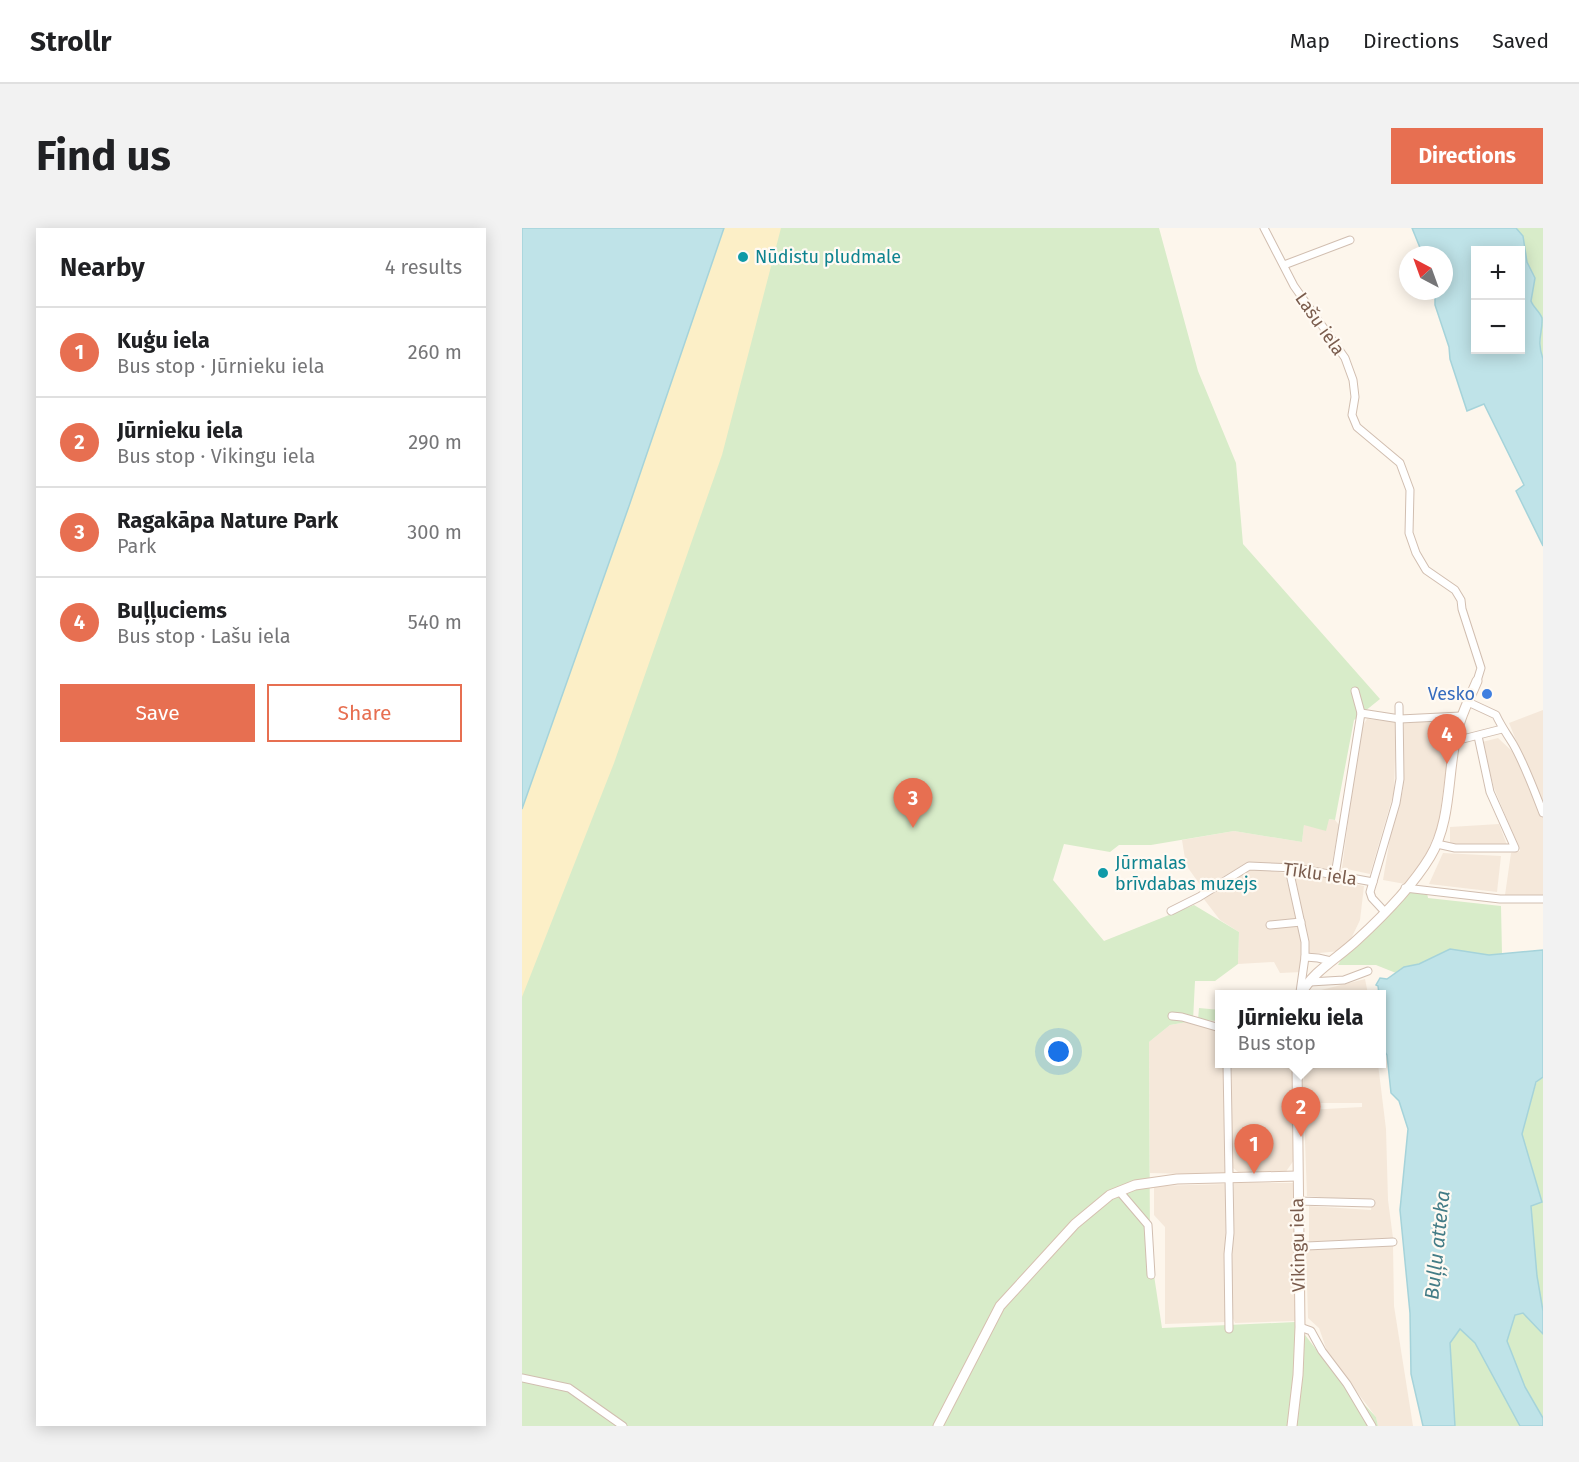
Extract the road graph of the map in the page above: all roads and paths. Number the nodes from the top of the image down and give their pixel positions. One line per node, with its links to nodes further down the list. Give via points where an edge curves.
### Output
1 (1264, 228): 3 (street, Lašu iela)
2 (1350, 240): 3 (street)
3 (1284, 265): 4 (street, Lašu iela, via 1294,286 1345,358 1353,380 1352,415 1358,427 1400,463 1410,490 1409,534 1426,570 1455,590 1461,600 1481,668)
4 (1477, 681): 6 (street, Lašu iela)
5 (1347, 692): 8 (street, via 1355,693)
6 (1468, 702): 9 (street, Lašu iela); 11 (street, via 1496,715)
7 (1398, 706): 10 (street)
8 (1360, 713): 10 (street); 17 (street)
9 (1461, 716): 10 (street); 13 (street, Lašu iela)
10 (1400, 719): 18 (street, via 1400,779)
11 (1502, 729): 12 (street); 14 (street, via 1519,756)
12 (1478, 736): 13 (street); 15 (street, via 1490,792 1515,848 1455,848)
13 (1455, 741): 15 (street, Lašu iela)
14 (1543, 813)
15 (1437, 844): 19 (street, Lašu iela)
16 (1289, 869): 17 (street, Tīklu iela); 21 (street, Tīklu iela, via 1249,866); 23 (street)
17 (1335, 875): 18 (street, Tīklu iela)
18 (1373, 882): 22 (street, via 1372,898)
19 (1405, 888): 20 (street, via 1500,899); 22 (street)
20 (1543, 899)
21 (1171, 911)
22 (1384, 911): 26 (street)
23 (1301, 922): 24 (street); 25 (street)
24 (1270, 925)
25 (1305, 957): 26 (street); 29 (street)
26 (1330, 962): 28 (street)
27 (1368, 971): 28 (street, via 1344,980)
28 (1310, 982): 30 (street)
29 (1301, 990)
30 (1304, 990)
31 (1172, 1016): 32 (street)
32 (1215, 1027)
33 (1227, 1068): 36 (street)
34 (1296, 1068): 35 (street, Vikingu iela)
35 (1297, 1176): 36 (street); 38 (street, Vikingu iela)
36 (1229, 1178): 37 (street, via 1158,1181); 44 (street)
37 (1119, 1191): 42 (street, via 1148,1225); 47 (street, via 1075,1224 1000,1306)
38 (1297, 1201): 39 (street); 41 (street, Vikingu iela)
39 (1371, 1203)
40 (1393, 1242): 41 (street)
41 (1298, 1244): 43 (street, Vikingu iela)
42 (1151, 1275)
43 (1300, 1327): 48 (street, Vikingu iela); 49 (street, via 1311,1331)
44 (1229, 1329)
45 (522, 1378): 46 (street, via 568,1388)
46 (622, 1426)
47 (938, 1426)
48 (1292, 1426)
49 (1372, 1426)

